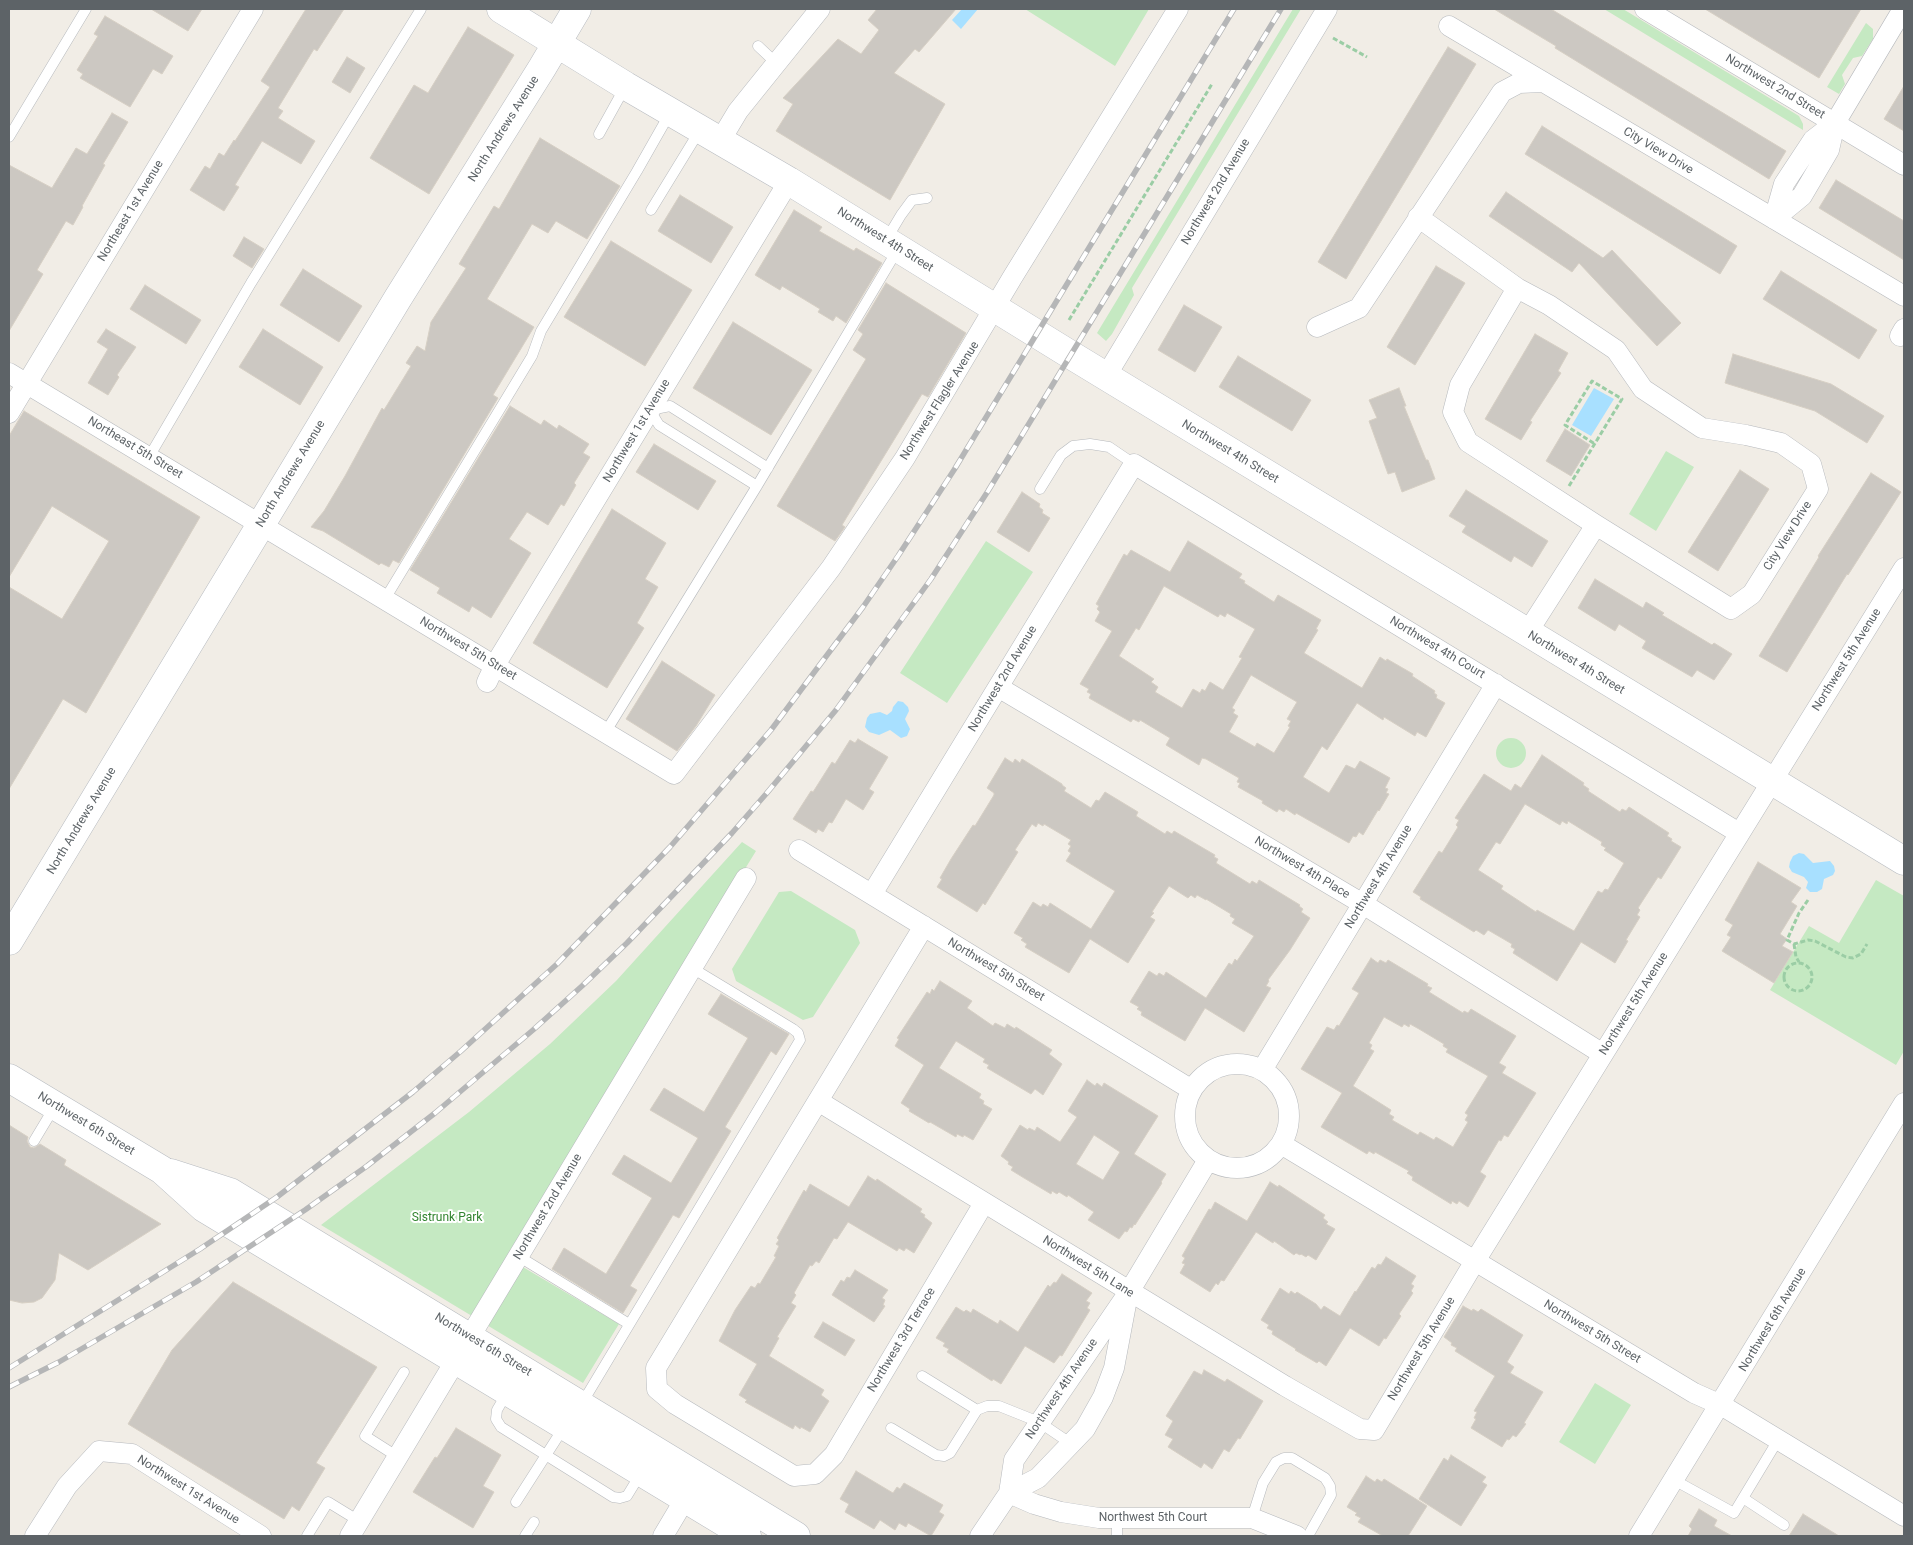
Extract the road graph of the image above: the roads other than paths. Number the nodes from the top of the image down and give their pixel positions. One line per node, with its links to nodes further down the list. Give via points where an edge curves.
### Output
1 (86, 9): 21 (lane)
2 (253, 9): 35 (street, Northeast 1st Avenue)
3 (421, 9): 38 (lane, via 251,283)
4 (501, 9): 12 (street, Northwest 4th Street)
5 (577, 9): 12 (street, North Andrews Avenue)
6 (820, 9): 14 (street)
7 (1178, 9): 31 (street, Northwest Flagler Avenue)
8 (1327, 9): 34 (street, Northwest 2nd Avenue)
9 (1645, 9): 18 (street, Northwest 2nd Street)
10 (1903, 9): 18 (street)
11 (1449, 26): 15 (street, City View Drive)
12 (556, 44): 16 (street, Northwest 4th Street); 43 (street, North Andrews Avenue)
13 (758, 46): 14 (lane)
14 (776, 63): 20 (street, via 738,111)
15 (1542, 82): 26 (street, via 1519,83 1502,92); 27 (street, City View Drive)
16 (626, 86): 17 (street, Northwest 4th Street); 19 (lane)
17 (670, 112): 20 (street, Northwest 4th Street); 46 (lane, via 541,331 532,356)
18 (1835, 123): 22 (street, Northwest 2nd Street); 27 (street, via 1829,150 1802,196)
19 (599, 134)
20 (710, 135): 23 (street, Northwest 4th Street); 25 (lane)
21 (9, 137)
22 (1904, 165)
23 (789, 181): 28 (street, Northwest 4th Street); 36 (street, Northwest 1st Avenue)
24 (928, 198): 28 (lane, via 912,200 901,215)
25 (651, 210)
26 (1418, 217): 29 (street, City View Drive); 32 (street, via 1359,308)
27 (1774, 219): 30 (street, City View Drive)
28 (892, 245): 31 (street, Northwest 4th Street); 40 (lane)
29 (1517, 288): 44 (street, City View Drive, via 1460,385 1453,412 1468,442); 44 (street, City View Drive, via 1549,305 1616,350 1643,389 1702,428 1781,443 1811,464 1818,489 1752,594 1731,609)
30 (1904, 296)
31 (996, 309): 34 (street, Northwest 4th Street); 52 (street, Northwest Flagler Avenue, via 905,458 831,568)
32 (1318, 326)
33 (9, 372): 35 (street, Northeast 5th Street)
34 (1106, 376): 47 (street, Northwest 4th Street)
35 (27, 384): 37 (street, Northeast 1st Avenue); 38 (street, Northeast 5th Street)
36 (650, 410): 40 (lane, via 670,406); 41 (lane, via 659,425); 48 (street, Northwest 1st Avenue)
37 (9, 413)
38 (149, 457): 43 (street, Northeast 5th Street)
39 (1134, 464): 42 (lane, via 1109,447 1073,446 1061,455); 49 (street, Northwest 4th Court); 50 (street, Northwest 2nd Avenue)
40 (768, 468): 41 (lane)
41 (757, 486): 51 (lane)
42 (1040, 489)
43 (261, 524): 46 (street, Northwest 5th Street); 61 (street, North Andrews Avenue)
44 (1596, 525): 47 (street)
45 (1904, 568): 53 (street, Northwest 5th Avenue)
46 (386, 599): 48 (street, Northwest 5th Street)
47 (1527, 633): 53 (street, Northwest 4th Street)
48 (491, 674): 51 (street, Northwest 5th Street)
49 (1496, 684): 54 (street, Northwest 4th Court); 59 (street, Northwest 4th Avenue)
50 (998, 687): 58 (street, Northwest 2nd Avenue); 59 (street, Northwest 4th Place)
51 (605, 733): 52 (street, Northwest 5th Street)
52 (674, 774)
53 (1772, 780): 54 (street, Northwest 5th Avenue); 56 (street, Northwest 4th Street)
54 (1739, 833): 63 (street, Northwest 5th Avenue)
55 (799, 850): 58 (street, Northwest 5th Street)
56 (1904, 862)
57 (746, 878): 62 (street, Northwest 2nd Avenue)
58 (872, 894): 60 (street, Northwest 5th Street)
59 (1363, 904): 63 (street, Northwest 4th Place); 64 (street, Northwest 4th Avenue)
60 (924, 926): 66 (street, Northwest 5th Street); 67 (street)
61 (9, 941)
62 (692, 968): 74 (street, Northwest 2nd Avenue); 77 (lane, via 793,1029 800,1040)
63 (1603, 1054): 75 (street, Northwest 5th Avenue)
64 (1262, 1070): 66 (street, via 1231,1064 1202,1078); 71 (street, via 1283,1090 1288,1103 1290,1118)
65 (9, 1078): 69 (street, Northwest 6th Street)
66 (1192, 1090): 72 (street, via 1186,1121 1190,1136)
67 (818, 1101): 73 (street, Northwest 5th Lane); 73 (street, Northwest 3rd Terrace, via 656,1368 657,1389 675,1404 794,1476 815,1474 834,1455)
68 (1904, 1103): 83 (street, Northwest 6th Avenue)
69 (55, 1106): 70 (lane); 78 (street, Northwest 6th Street, via 162,1170 204,1208)
70 (34, 1140)
71 (1281, 1144): 72 (street, via 1271,1156 1241,1168); 75 (street, Northwest 5th Street)
72 (1208, 1160): 76 (street, Northwest 4th Avenue)
73 (984, 1203): 76 (street, Northwest 5th Lane)
74 (518, 1256): 77 (lane); 78 (street, Northwest 2nd Avenue)
75 (1475, 1261): 83 (street, Northwest 5th Street, via 1694,1393); 88 (street, Northwest 5th Avenue, via 1374,1430)
76 (1129, 1292): 85 (street, Northwest 4th Avenue); 88 (street, Northwest 5th Lane); 90 (street, Northwest 4th Avenue, via 1114,1368 1103,1397 1085,1429)
77 (630, 1324): 82 (lane)
78 (463, 1349): 81 (street, Northwest 6th Street); 82 (street, Northwest 6th Street); 92 (street, Northwest 2nd Avenue)
79 (404, 1372): 92 (lane, via 365,1436)
80 (922, 1376): 84 (lane)
81 (508, 1392): 86 (street, Northwest 6th Street); 91 (lane, via 497,1410 496,1419 501,1426)
82 (581, 1405): 111 (street, Northwest 6th Street)
83 (1721, 1405): 89 (street, Northwest 5th Street); 94 (street, Northwest 6th Avenue)
84 (977, 1410): 85 (lane, via 999,1406); 87 (lane, via 950,1453 944,1456 936,1456)
85 (1039, 1422): 90 (lane); 95 (street, Northwest 4th Avenue, via 1014,1460)
86 (565, 1426): 91 (lane); 93 (street, Northwest 6th Street)
87 (891, 1428)
88 (1360, 1429)
89 (1778, 1440): 96 (lane); 99 (street, Northwest 5th Street)
90 (1070, 1443): 95 (street, Northwest 4th Avenue, via 1038,1478)
91 (546, 1455): 93 (lane, via 613,1497 627,1496); 98 (lane)
92 (398, 1457): 104 (street, Northwest 2nd Avenue)
93 (641, 1472): 97 (street, Northwest 6th Street)
94 (1674, 1480): 96 (lane, via 1734,1513); 115 (street, Northwest 6th Avenue)
95 (1009, 1493): 103 (street, Northwest 5th Court, via 1061,1512 1099,1518); 112 (street, Northwest 4th Avenue)
96 (1744, 1498): 102 (lane)
97 (685, 1499): 109 (street); 110 (street, Northwest 6th Street)
98 (516, 1502)
99 (1904, 1516)
100 (1252, 1518): 103 (street, Northwest 5th Court); 113 (street, Northwest 5th Court); 114 (lane, via 1263,1482 1276,1462 1292,1458 1325,1478 1330,1486 1331,1495)
101 (534, 1522): 108 (lane)
102 (1784, 1525)
103 (1117, 1527)
104 (355, 1529): 107 (lane, via 328,1502)
105 (36, 1536): 106 (street, Northwest 1st Avenue, via 67,1486 99,1451 132,1454)
106 (261, 1536)
107 (307, 1536)
108 (525, 1536)
109 (663, 1536)
110 (747, 1536)
111 (796, 1536)
112 (980, 1536)
113 (1297, 1536)
114 (1308, 1536)
115 (1639, 1536)

